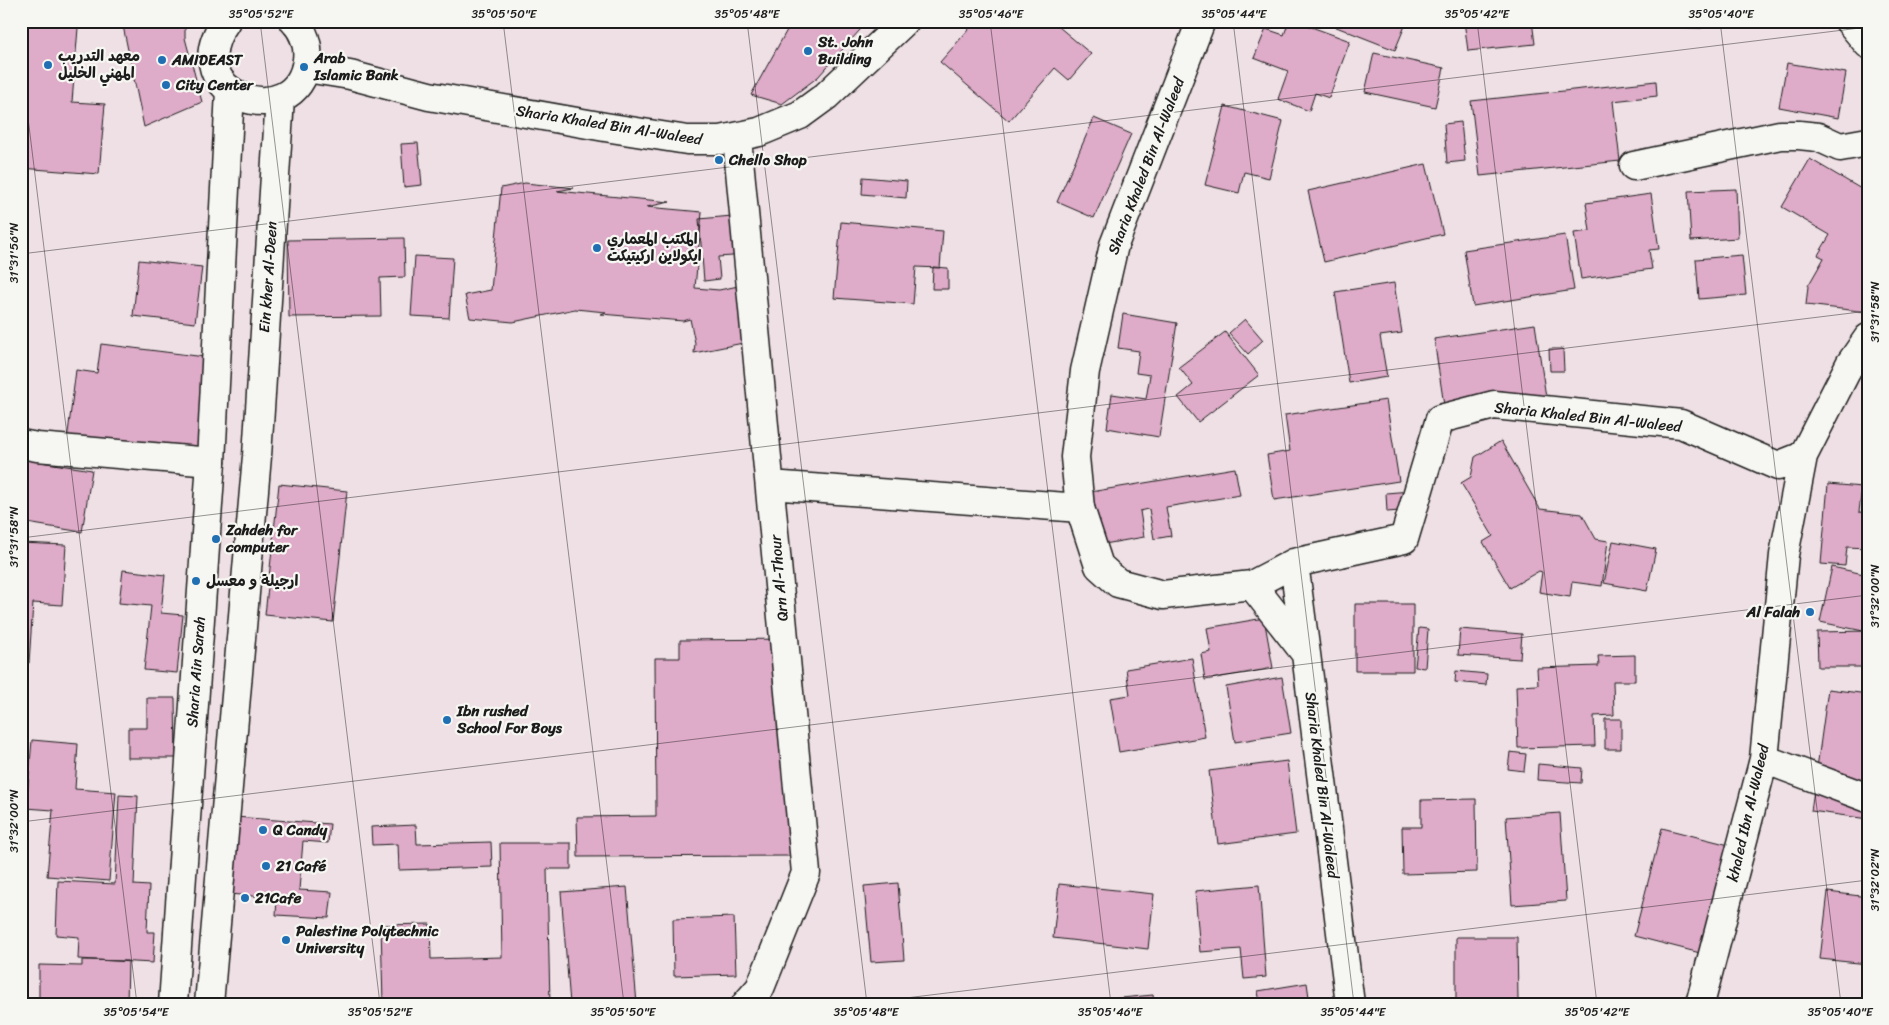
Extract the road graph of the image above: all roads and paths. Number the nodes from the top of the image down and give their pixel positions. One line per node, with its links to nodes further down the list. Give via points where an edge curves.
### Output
1 (905, 21): 10 (street, Sharia Khaled Bin Al-Waleed, via 812,107 772,128)
2 (1201, 21): 18 (street, Sharia Khaled Bin Al-Waleed, via 1114,245 1086,371 1075,457)
3 (1849, 21): 6 (street)
4 (296, 22): 7 (street, via 305,37)
5 (218, 27): 8 (street, via 213,49 214,64 219,79)
6 (1868, 44)
7 (306, 68): 9 (street, via 291,91); 10 (street, Sharia Khaled Bin Al-Waleed, via 350,75 429,96 614,129 687,140)
8 (230, 91): 9 (street, via 254,101); 16 (street, Sharia Ain Sarah)
9 (280, 98): 25 (street, Ein kher Al-Deen, via 257,456)
10 (737, 138): 17 (street, Qrn Al-Thour)
11 (1868, 142): 12 (street, via 1840,147 1818,138 1780,135)
12 (1634, 166)
13 (1868, 338): 15 (street, khaled Ibn Al-Waleed, via 1850,364)
14 (21, 444): 16 (street)
15 (1804, 456): 19 (street, Sharia Khaled Bin Al-Waleed, via 1778,466 1681,424 1494,405 1440,419 1404,539); 22 (street, khaled Ibn Al-Waleed, via 1784,555)
16 (211, 462): 24 (street, Sharia Ain Sarah)
17 (770, 485): 18 (street); 26 (street, Qrn Al-Thour, via 806,873 760,988)
18 (1080, 508): 20 (street, Sharia Khaled Bin Al-Waleed, via 1099,566 1118,583 1163,595)
19 (1294, 563): 20 (street, Sharia Khaled Bin Al-Waleed); 21 (street, Sharia Khaled Bin Al-Waleed)
20 (1252, 585): 21 (street)
21 (1306, 654): 27 (street, Sharia Khaled Bin Al-Waleed)
22 (1764, 760): 23 (street); 28 (street, khaled Ibn Al-Waleed)
23 (1868, 798)
24 (173, 1004)
25 (209, 1004)
26 (746, 1004)
27 (1350, 1004)
28 (1700, 1004)

